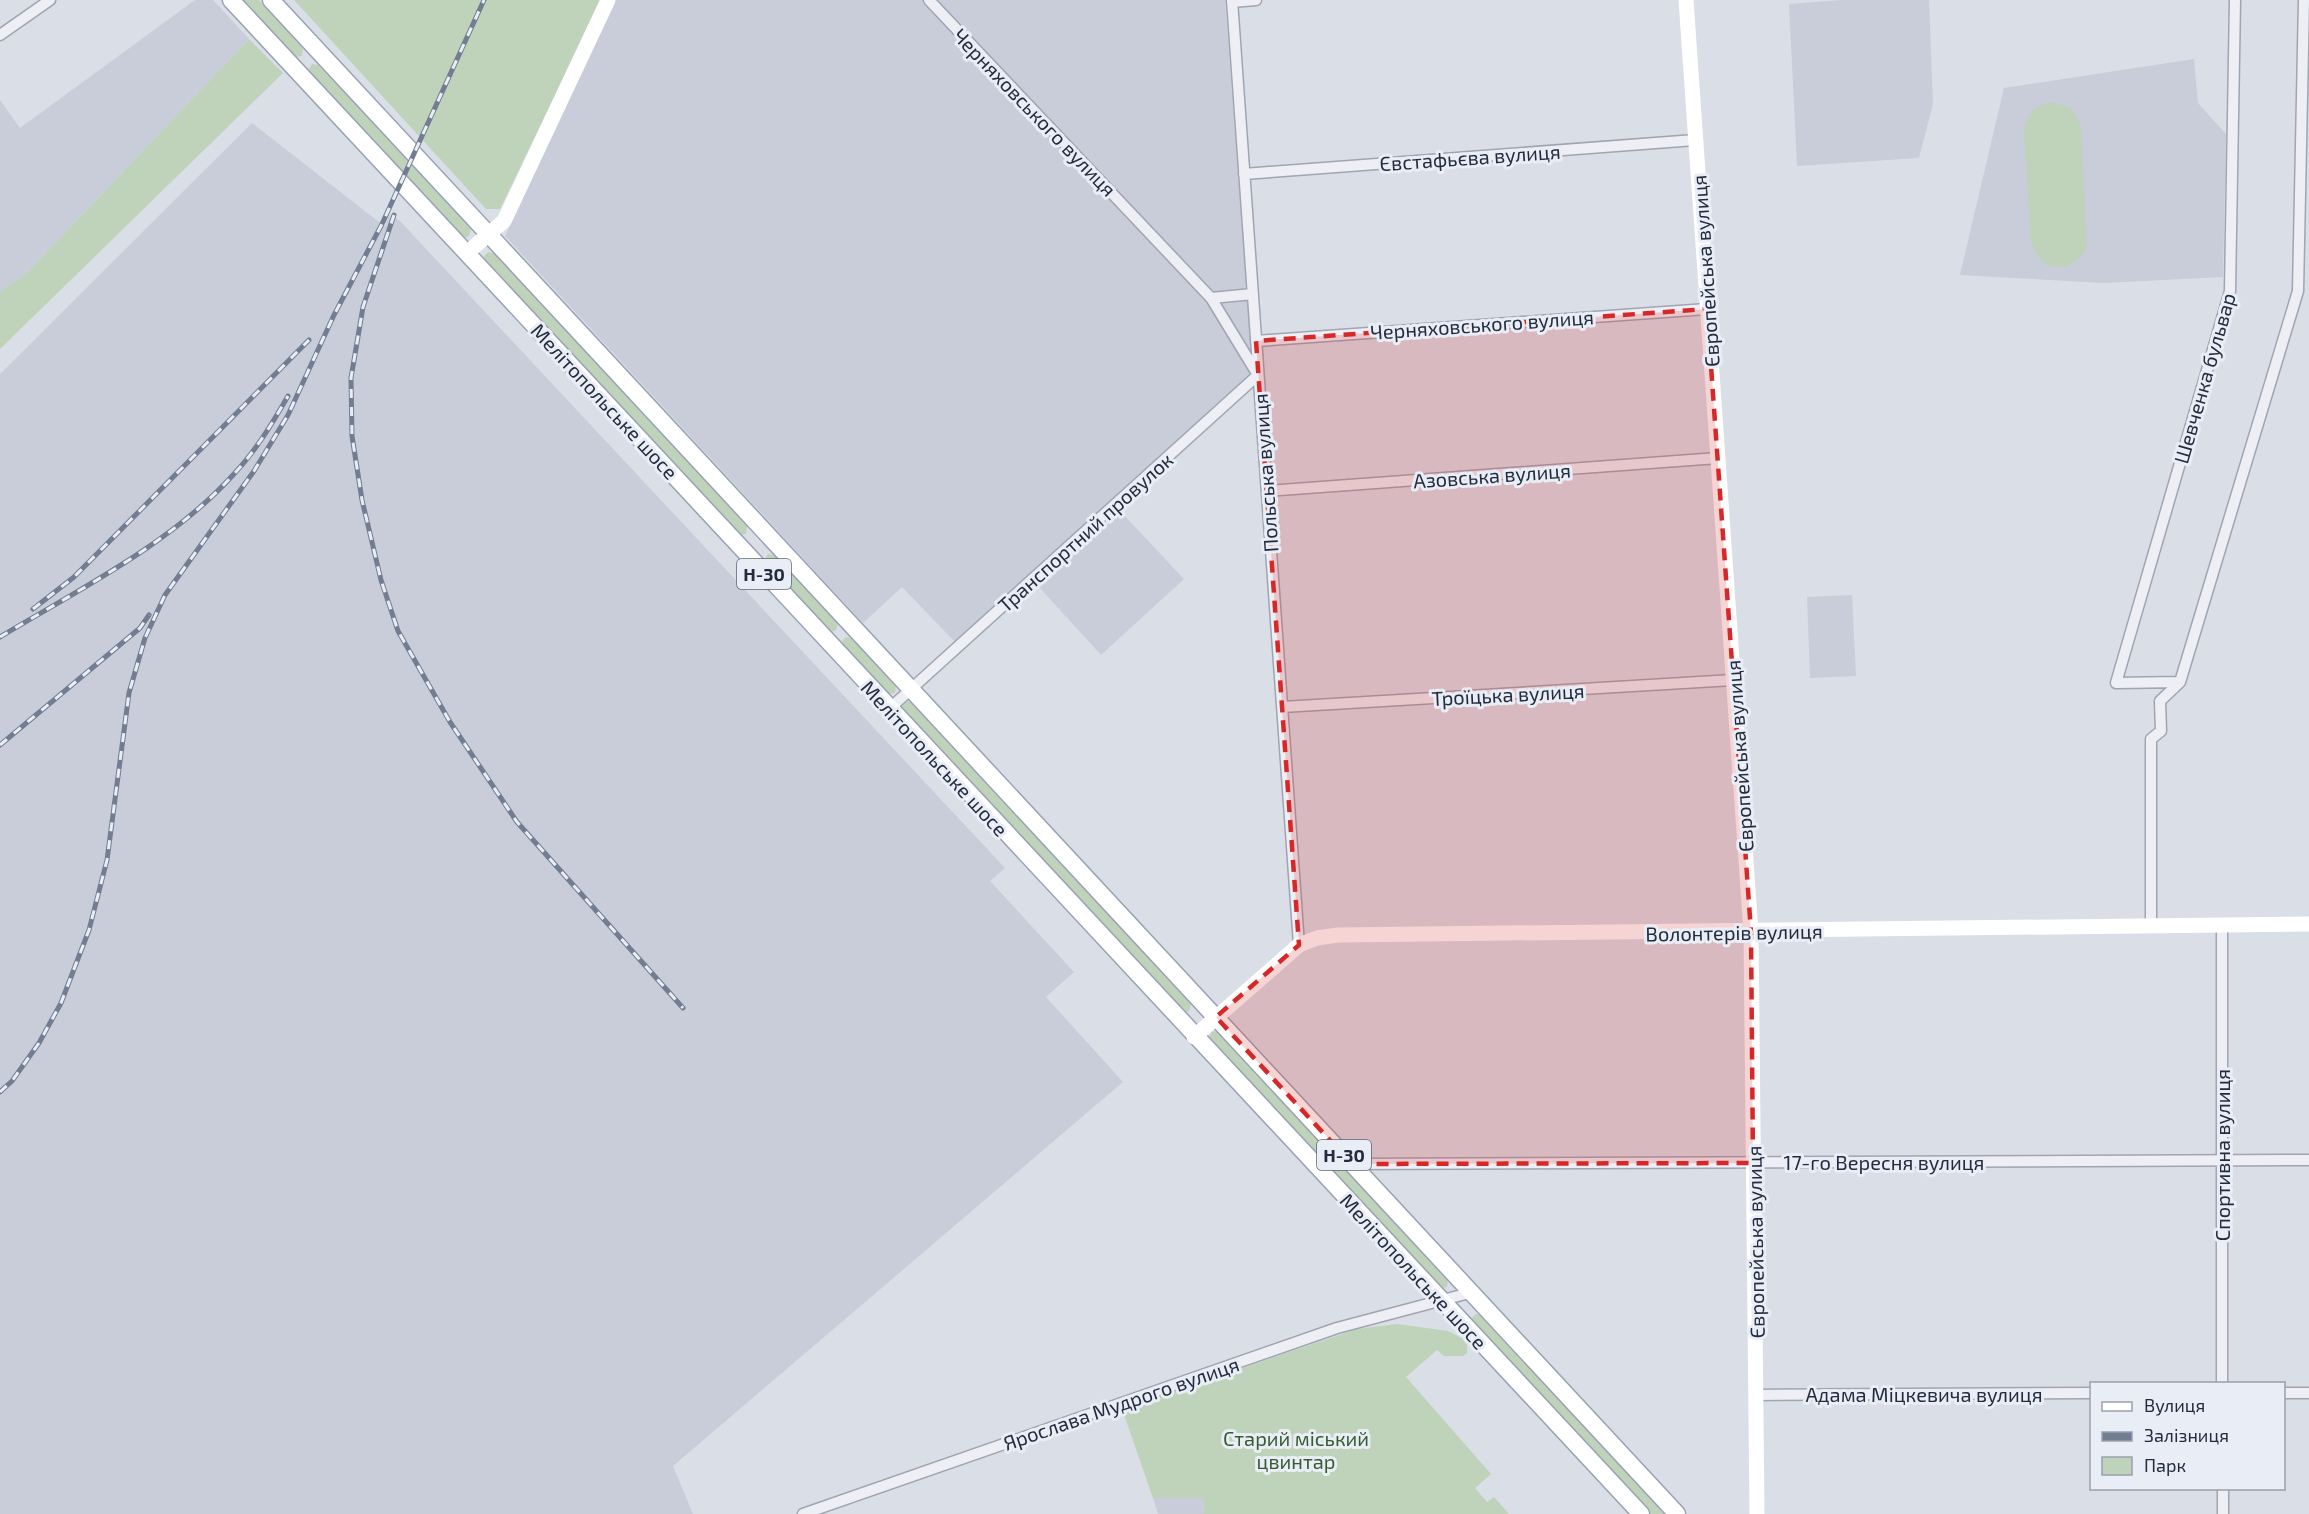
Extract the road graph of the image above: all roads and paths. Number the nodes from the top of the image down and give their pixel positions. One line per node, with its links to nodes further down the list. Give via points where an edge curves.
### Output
1 (50, 0): 11 (street)
2 (231, 0): 15 (main road, Мелітопольське шосе / Н-30)
3 (271, 0): 14 (main road, Мелітопольське шосе / Н-30)
4 (608, 0): 14 (street, via 504,221)
5 (929, 0): 17 (street, Черняховського вулиця)
6 (1256, 0): 10 (street)
7 (1686, 0): 12 (street, Європейська вулиця)
8 (2235, 0): 24 (street, Шевченка бульвар, via 2230,291 2116,683)
9 (2304, 0): 24 (street, via 2298,291)
10 (1232, 1): 13 (street, Польська вулиця)
11 (0, 35)
12 (1695, 140): 13 (street, Євстафьєва вулиця); 18 (street, Європейська вулиця)
13 (1244, 174): 16 (street, Польська вулиця)
14 (489, 234): 15 (street); 25 (main road, Мелітопольське шосе / Н-30)
15 (468, 252): 27 (main road, Мелітопольське шосе / Н-30)
16 (1253, 294): 17 (street); 19 (street, Польська вулиця)
17 (1211, 298): 20 (street, Черняховського вулиця)
18 (1707, 309): 19 (street, Черняховського вулиця); 21 (street, Європейська вулиця)
19 (1256, 341): 20 (street, Польська вулиця)
20 (1258, 375): 22 (street, Польська вулиця); 25 (street, Транспортний провулок)
21 (1718, 458): 22 (street, Азовська вулиця); 23 (street, Європейська вулиця)
22 (1267, 491): 26 (street, Польська вулиця)
23 (1734, 680): 26 (street, Троїцька вулиця); 31 (street, Європейська вулиця)
24 (2180, 682): 29 (street, via 2160,701 2161,731 2151,739)
25 (911, 689): 27 (street, Транспортний провулок); 33 (main road, Мелітопольське шосе / Н-30)
26 (1282, 707): 32 (street, Польська вулиця)
27 (889, 709): 34 (main road, Мелітопольське шосе / Н-30)
28 (2309, 924): 30 (street, Волонтерів вулиця)
29 (2151, 926): 30 (street, Волонтерів вулиця); 31 (street, Волонтерів вулиця)
30 (2222, 926): 36 (street, Спортивна вулиця)
31 (1751, 932): 32 (street, Волонтерів вулиця, via 1338,935); 37 (street, Європейська вулиця)
32 (1299, 945): 33 (street, Волонтерів вулиця)
33 (1216, 1017): 34 (street, Волонтерів вулиця); 38 (main road, Мелітопольське шосе / Н-30)
34 (1194, 1036): 40 (main road, Мелітопольське шосе / Н-30)
35 (2309, 1160): 36 (street, 17-го Вересня вулиця)
36 (2221, 1161): 37 (street, 17-го Вересня вулиця); 41 (street, Спортивна вулиця)
37 (1753, 1162): 38 (street, 17-го Вересня вулиця); 45 (street, Європейська вулиця)
38 (1352, 1164): 39 (main road, Мелітопольське шосе / Н-30)
39 (1473, 1292): 40 (street, Ярослава Мудрого вулиця); 49 (main road, Мелітопольське шосе / Н-30)
40 (1442, 1300): 47 (street, Ярослава Мудрого вулиця, via 1337,1328); 48 (main road, Мелітопольське шосе / Н-30)
41 (2222, 1382)
42 (2090, 1393): 45 (street, Адама Міцкевича вулиця)
43 (2285, 1393): 44 (street)
44 (2309, 1393)
45 (1757, 1395): 50 (street, Європейська вулиця)
46 (2223, 1490): 51 (street)
47 (803, 1514)
48 (1641, 1514)
49 (1677, 1514)
50 (1757, 1514)
51 (2223, 1514)

